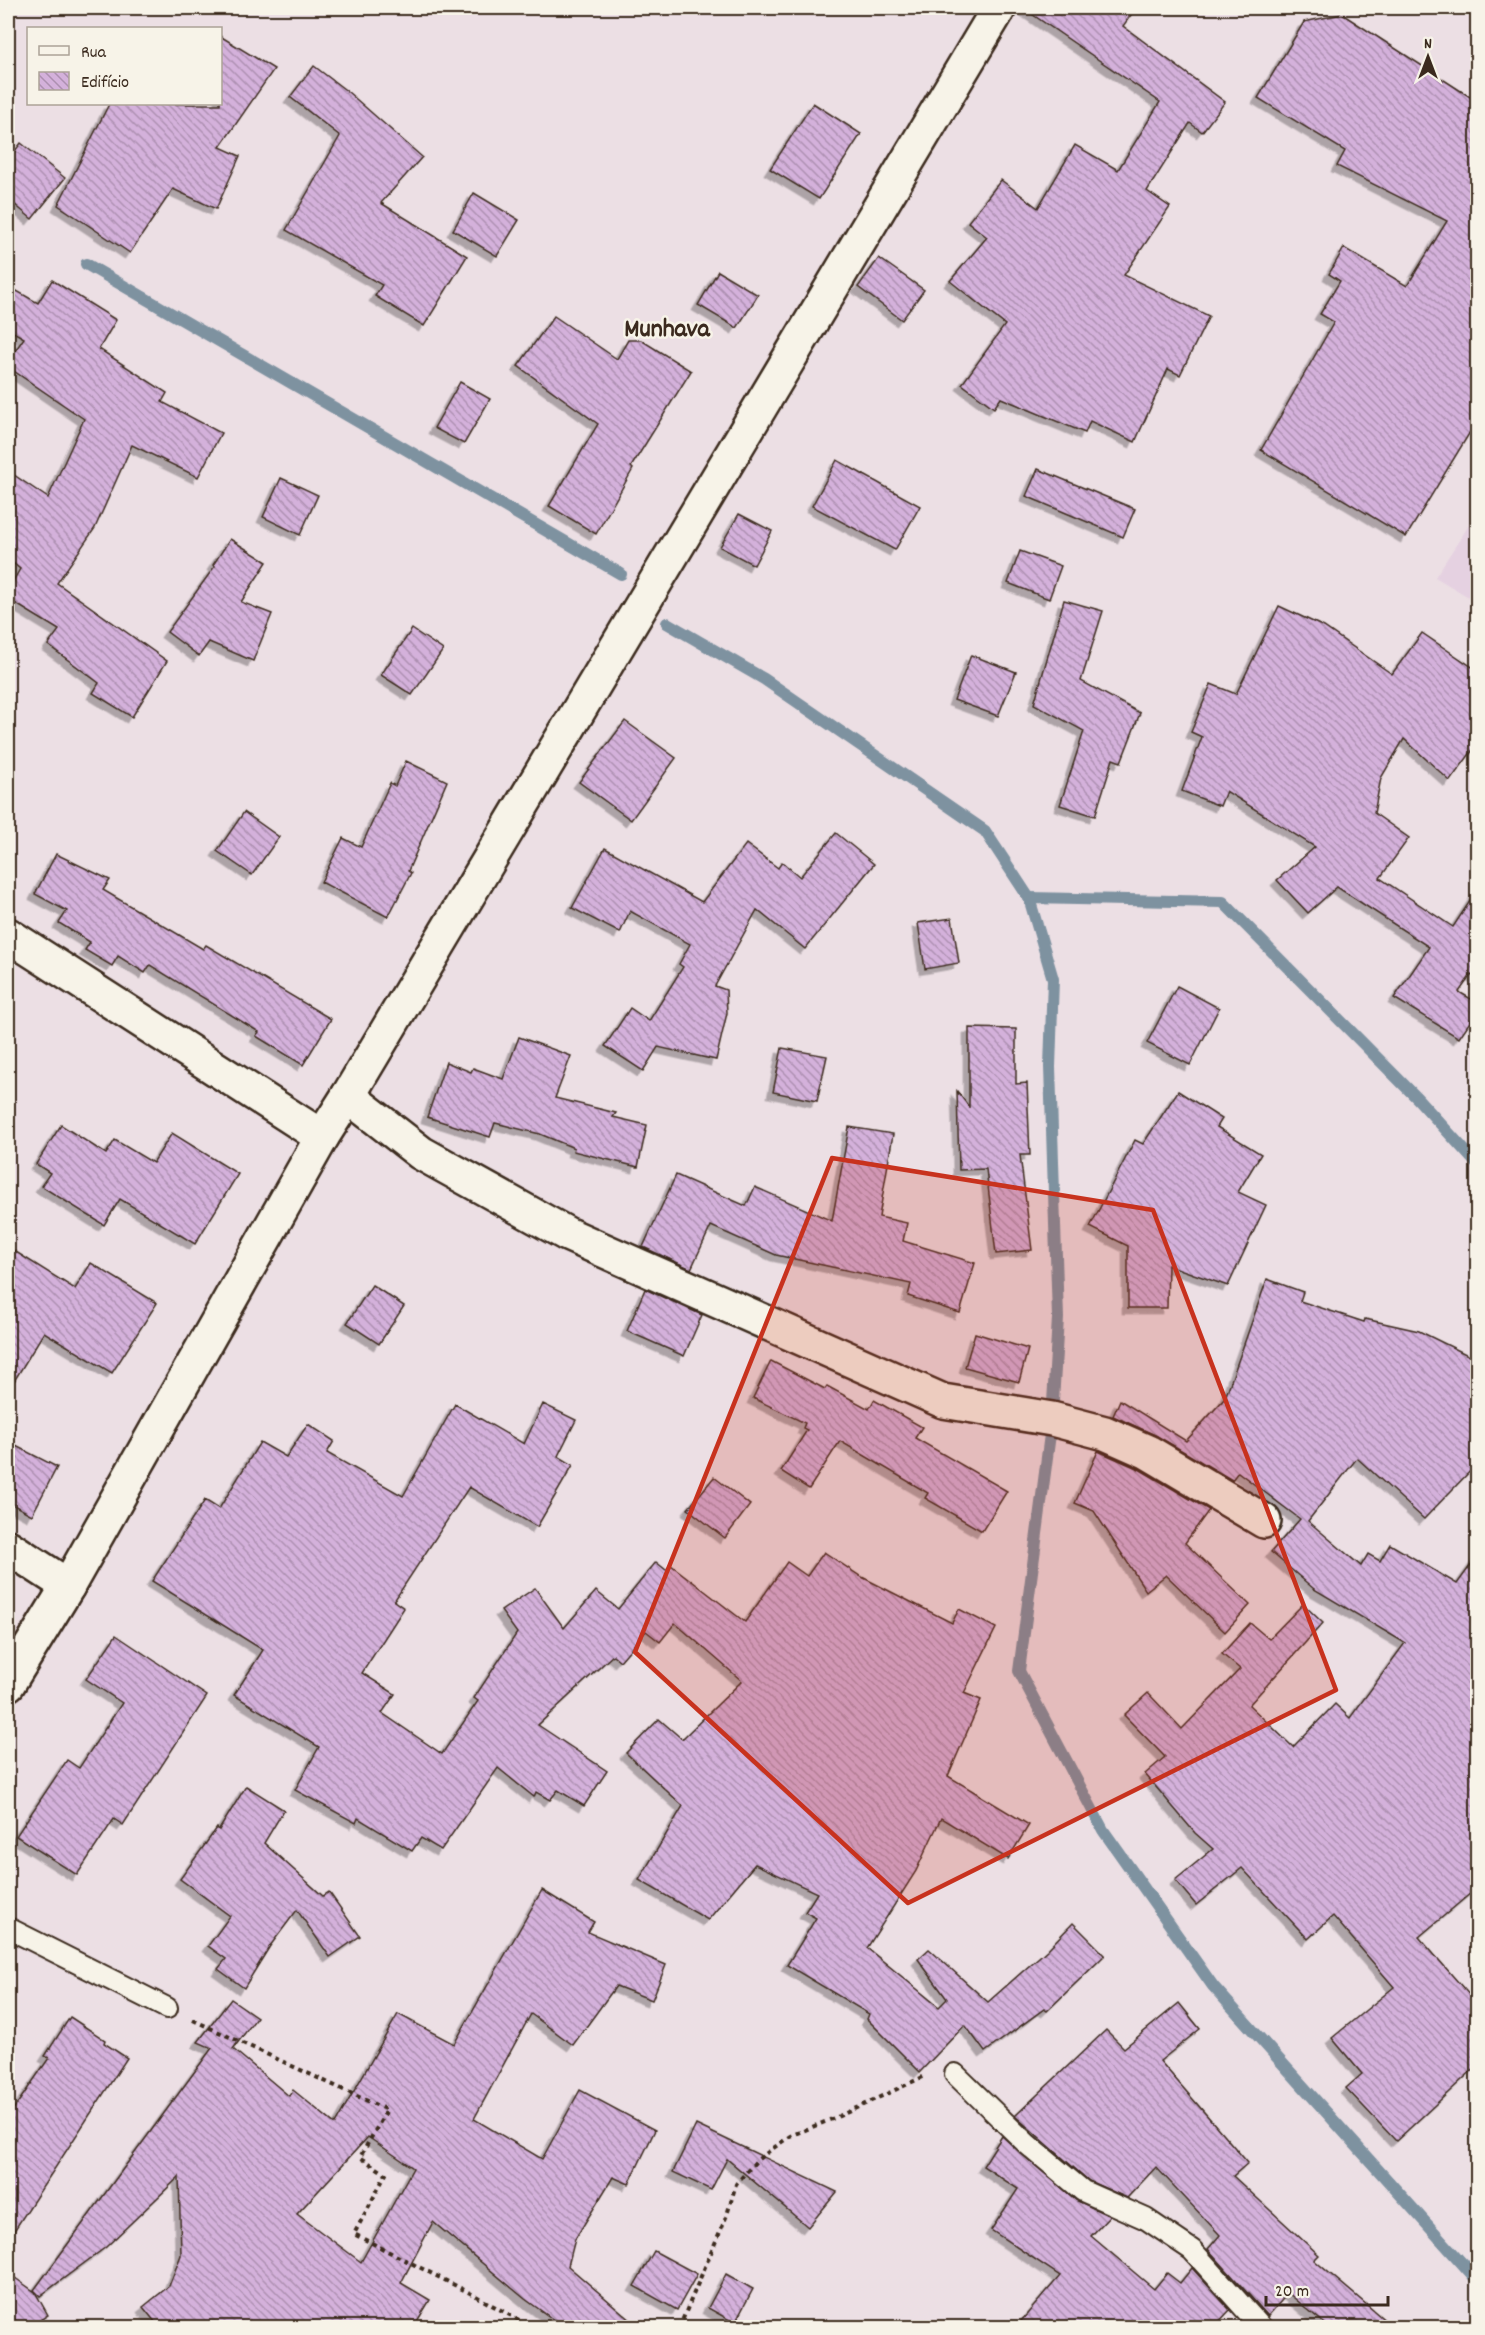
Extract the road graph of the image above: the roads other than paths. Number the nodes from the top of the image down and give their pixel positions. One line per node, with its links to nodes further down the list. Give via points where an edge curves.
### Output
1 (999, 8): 3 (street)
2 (8, 935): 4 (street)
3 (348, 1096): 4 (street); 5 (street, via 421,1153 567,1234 943,1401 1052,1419 1105,1434 1148,1452)
4 (322, 1137): 7 (street)
5 (1264, 1521)
6 (8, 1547): 7 (street)
7 (68, 1586): 8 (street)
8 (8, 1684)
9 (8, 1928): 10 (lane)
10 (167, 2008)
11 (955, 2073): 12 (lane, via 1027,2144 1083,2191 1146,2219 1192,2250)
12 (1262, 2328)

